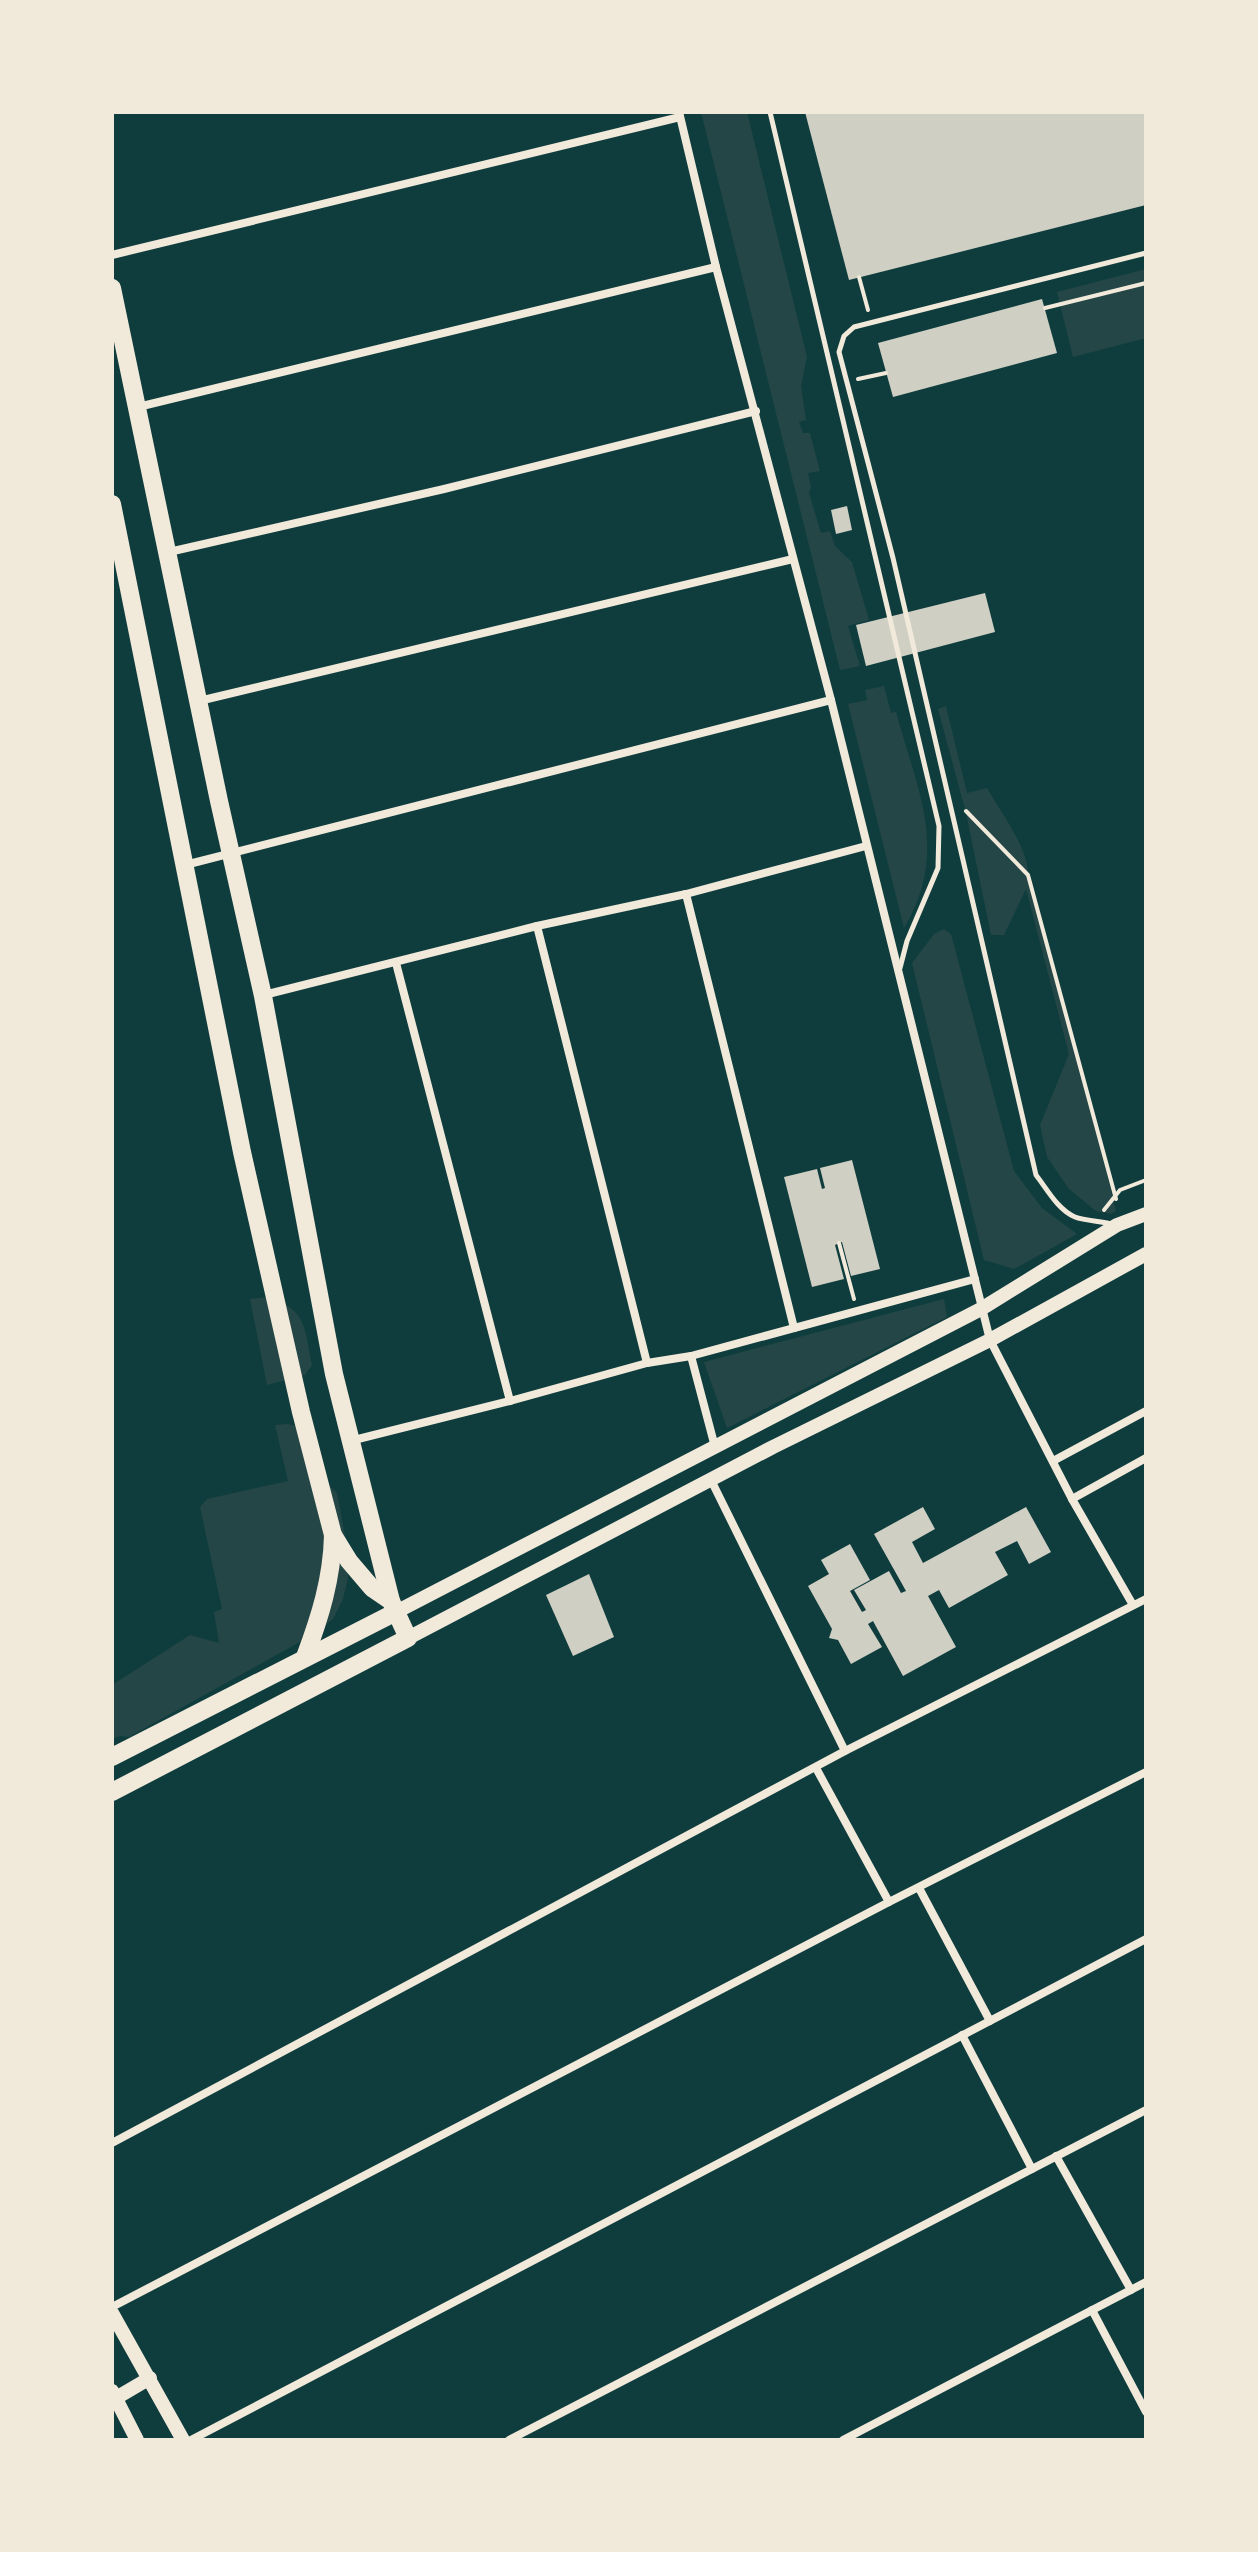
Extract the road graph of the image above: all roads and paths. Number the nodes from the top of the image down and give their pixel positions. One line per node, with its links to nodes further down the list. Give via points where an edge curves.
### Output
1 (770, 112): 23 (lane, via 939,826 938,868)
2 (679, 115): 4 (street); 5 (street)
3 (1146, 253): 27 (lane, via 854,327 839,352 893,558 1036,1175 1077,1219)
4 (112, 255)
5 (716, 267): 9 (street); 10 (street)
6 (1146, 283): 8 (path)
7 (112, 288): 9 (main road)
8 (1045, 308)
9 (138, 407): 12 (main road)
10 (756, 411): 12 (street); 13 (street)
11 (112, 504): 19 (main road)
12 (169, 552): 15 (main road)
13 (793, 559): 14 (street); 15 (street)
14 (831, 700): 17 (street); 18 (street)
15 (199, 701): 18 (main road)
16 (963, 798): 25 (path, via 966,813 1028,875)
17 (866, 846): 20 (street); 23 (street)
18 (231, 855): 19 (street); 24 (main road)
19 (184, 866): 46 (main road, via 242,1152)
20 (686, 894): 21 (street); 33 (street)
21 (537, 926): 22 (street); 36 (street)
22 (396, 963): 24 (street); 37 (street)
23 (898, 973): 30 (street)
24 (263, 996): 39 (main road)
25 (1116, 1199)
26 (1146, 1214): 27 (street)
27 (1117, 1225): 31 (street)
28 (839, 1243): 32 (path)
29 (1146, 1254): 34 (street)
30 (975, 1279): 31 (street); 32 (street)
31 (981, 1309): 34 (street); 40 (street)
32 (857, 1312): 33 (street)
33 (794, 1328): 35 (street)
34 (990, 1340): 42 (street); 43 (street)
35 (691, 1356): 36 (street); 40 (street)
36 (647, 1363): 37 (street)
37 (510, 1401): 39 (street)
38 (1146, 1411): 42 (street)
39 (350, 1441): 45 (main road)
40 (715, 1447): 49 (street)
41 (1146, 1458): 44 (street)
42 (1053, 1461): 44 (street)
43 (711, 1480): 50 (street); 52 (street)
44 (1072, 1499): 48 (street)
45 (375, 1538): 46 (main road, via 363,1552 344,1548); 49 (main road)
46 (336, 1540): 49 (main road, via 372,1588); 51 (main road, via 323,1609)
47 (1146, 1599): 48 (street)
48 (1133, 1605): 52 (street)
49 (394, 1606): 50 (main road); 51 (main road)
50 (408, 1638): 56 (main road)
51 (305, 1657): 53 (main road)
52 (845, 1751): 54 (street)
53 (112, 1757)
54 (816, 1768): 58 (street); 63 (street)
55 (1146, 1772): 57 (street)
56 (112, 1792)
57 (919, 1888): 58 (street); 60 (street)
58 (889, 1902): 68 (street)
59 (1146, 1939): 60 (street)
60 (990, 2021): 61 (street)
61 (962, 2035): 65 (street); 75 (street)
62 (1146, 2110): 64 (street)
63 (112, 2143)
64 (1056, 2156): 65 (street); 67 (street)
65 (1032, 2169): 76 (street)
66 (1146, 2282): 67 (street)
67 (1131, 2290): 69 (street)
68 (112, 2310): 70 (street)
69 (1092, 2310): 72 (street); 77 (street)
70 (150, 2378): 71 (street); 74 (street)
71 (114, 2394): 73 (street)
72 (1146, 2412)
73 (137, 2440)
74 (183, 2440)
75 (191, 2440)
76 (509, 2440)
77 (843, 2440)

